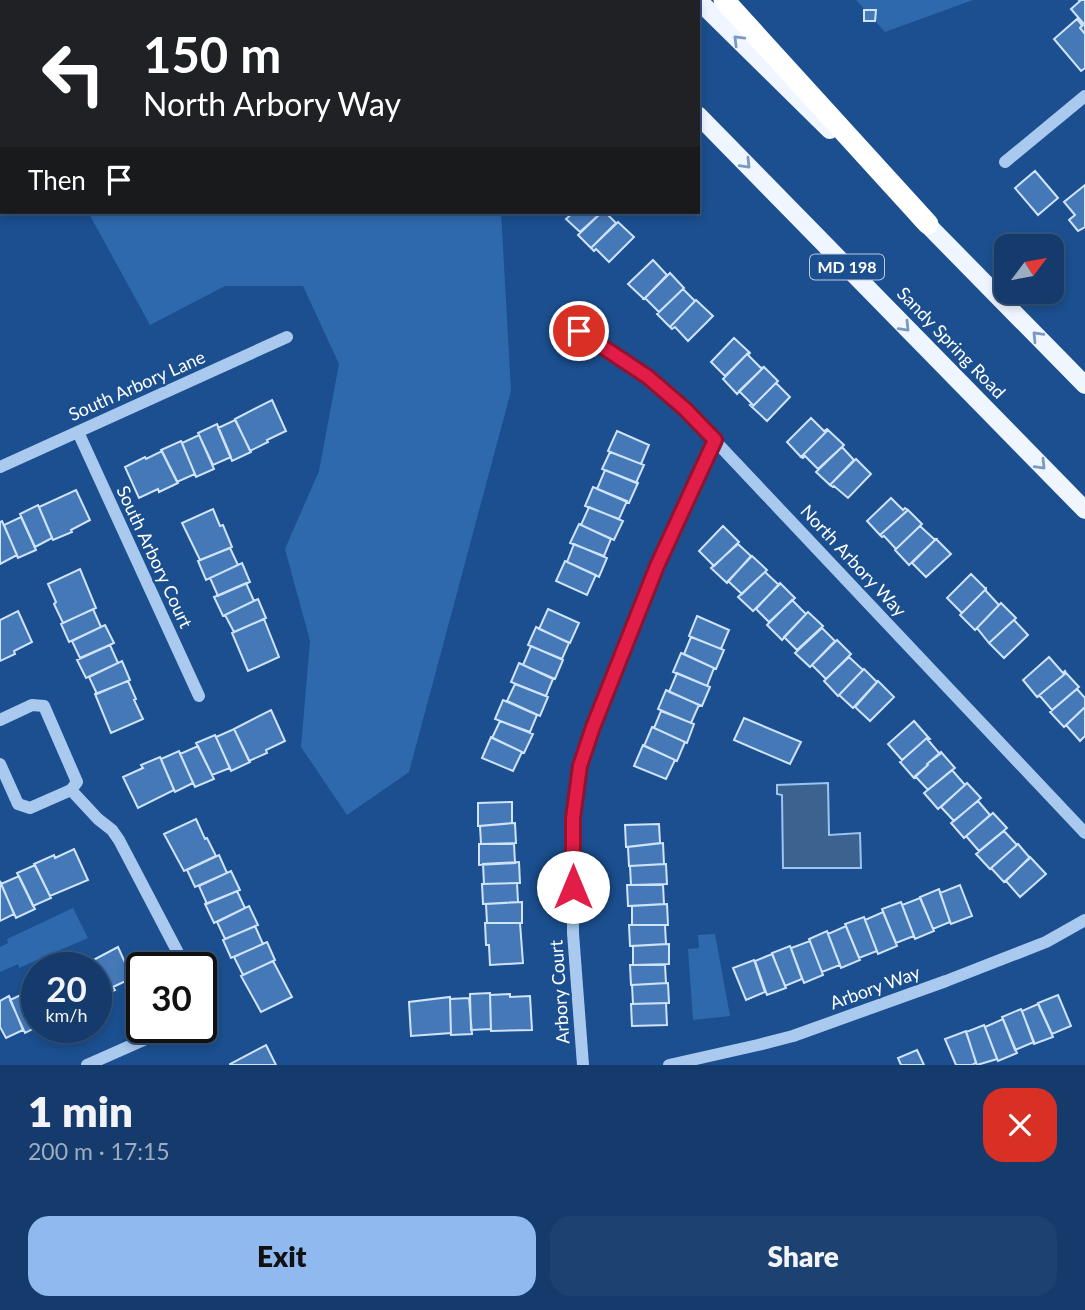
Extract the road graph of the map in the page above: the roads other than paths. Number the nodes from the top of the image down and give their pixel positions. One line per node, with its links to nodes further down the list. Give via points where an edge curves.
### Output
1 (724, 0): 6 (highway)
2 (700, 2): 6 (main road, one-way to 2)
3 (1085, 96): 5 (street)
4 (700, 118): 13 (main road, Sandy Spring Road / MD 198, one-way to 13)
5 (1006, 162)
6 (928, 224): 9 (main road, one-way to 6)
7 (579, 331): 11 (street, North Arbory Way, via 648,377)
8 (287, 337): 10 (street, South Arbory Lane)
9 (1085, 385)
10 (78, 432): 12 (street, South Arbory Lane); 14 (street, South Arbory Court)
11 (715, 440): 18 (street, North Arbory Way); 23 (street, Arbory Court, via 657,566 580,766 573,818 573,933)
12 (0, 467)
13 (1085, 510)
14 (198, 696)
15 (0, 720): 17 (street, via 32,705 44,706 77,782)
16 (0, 764): 17 (street, via 18,804 30,808)
17 (71, 790): 20 (street, via 119,840)
18 (1085, 833)
19 (1085, 920): 24 (street, Arbory Way, via 1046,942 793,1036)
20 (178, 952)
21 (137, 1043): 22 (street)
22 (87, 1065)
23 (583, 1065)
24 (669, 1065)

